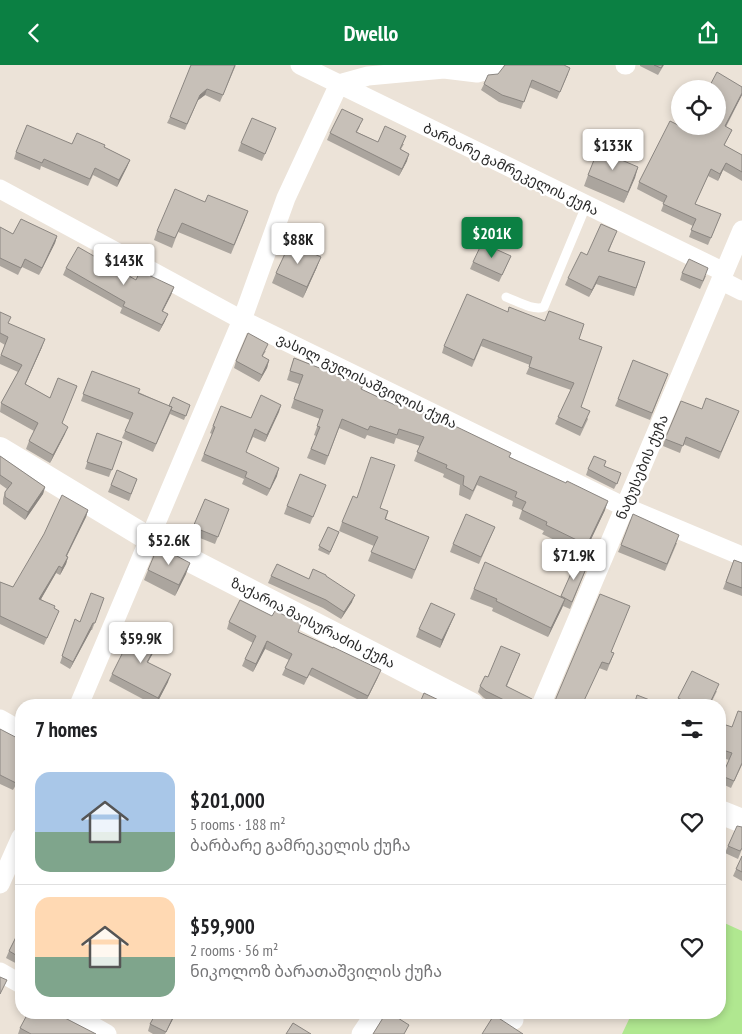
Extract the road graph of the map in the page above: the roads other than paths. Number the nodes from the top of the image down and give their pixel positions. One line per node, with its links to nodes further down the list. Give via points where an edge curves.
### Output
1 (300, 65): 3 (street, ბარბარე გამრეკელის ქუჩა)
2 (494, 65): 3 (street, via 477,73 444,69 368,76)
3 (339, 85): 5 (street, ბარბარე გამრეკელის ქუჩა); 10 (street, via 286,198)
4 (0, 189): 10 (street, ვასილ გულისაშვილის ქუჩა)
5 (586, 206): 7 (street, ბარბარე გამრეკელის ქუჩა); 9 (lane, via 544,307 540,309)
6 (742, 230): 7 (street, ნატუსების ქუჩა)
7 (723, 277): 8 (street, ბარბარე გამრეკელის ქუჩა); 12 (street, ნატუსების ქუჩა)
8 (742, 291)
9 (506, 297)
10 (242, 320): 12 (street, ვასილ გულისაშვილის ქუჩა); 13 (street)
11 (0, 449): 13 (street, ზაქარია მაისურაძის ქუჩა)
12 (625, 507): 14 (street, ვასილ გულისაშვილის ქუჩა); 17 (street, ნატუსების ქუჩა)
13 (149, 539): 15 (street); 16 (street, ზაქარია მაისურაძის ქუჩა)
14 (742, 556)
15 (82, 699)
16 (460, 699)
17 (545, 699)
18 (0, 719): 19 (street)
19 (15, 728)
20 (726, 814): 21 (street)
21 (742, 821)
22 (15, 850): 23 (street)
23 (0, 884)
24 (0, 971): 25 (street)
25 (15, 980)
26 (81, 1019): 28 (street)
27 (370, 1019): 29 (street)
28 (107, 1034)
29 (361, 1034)

